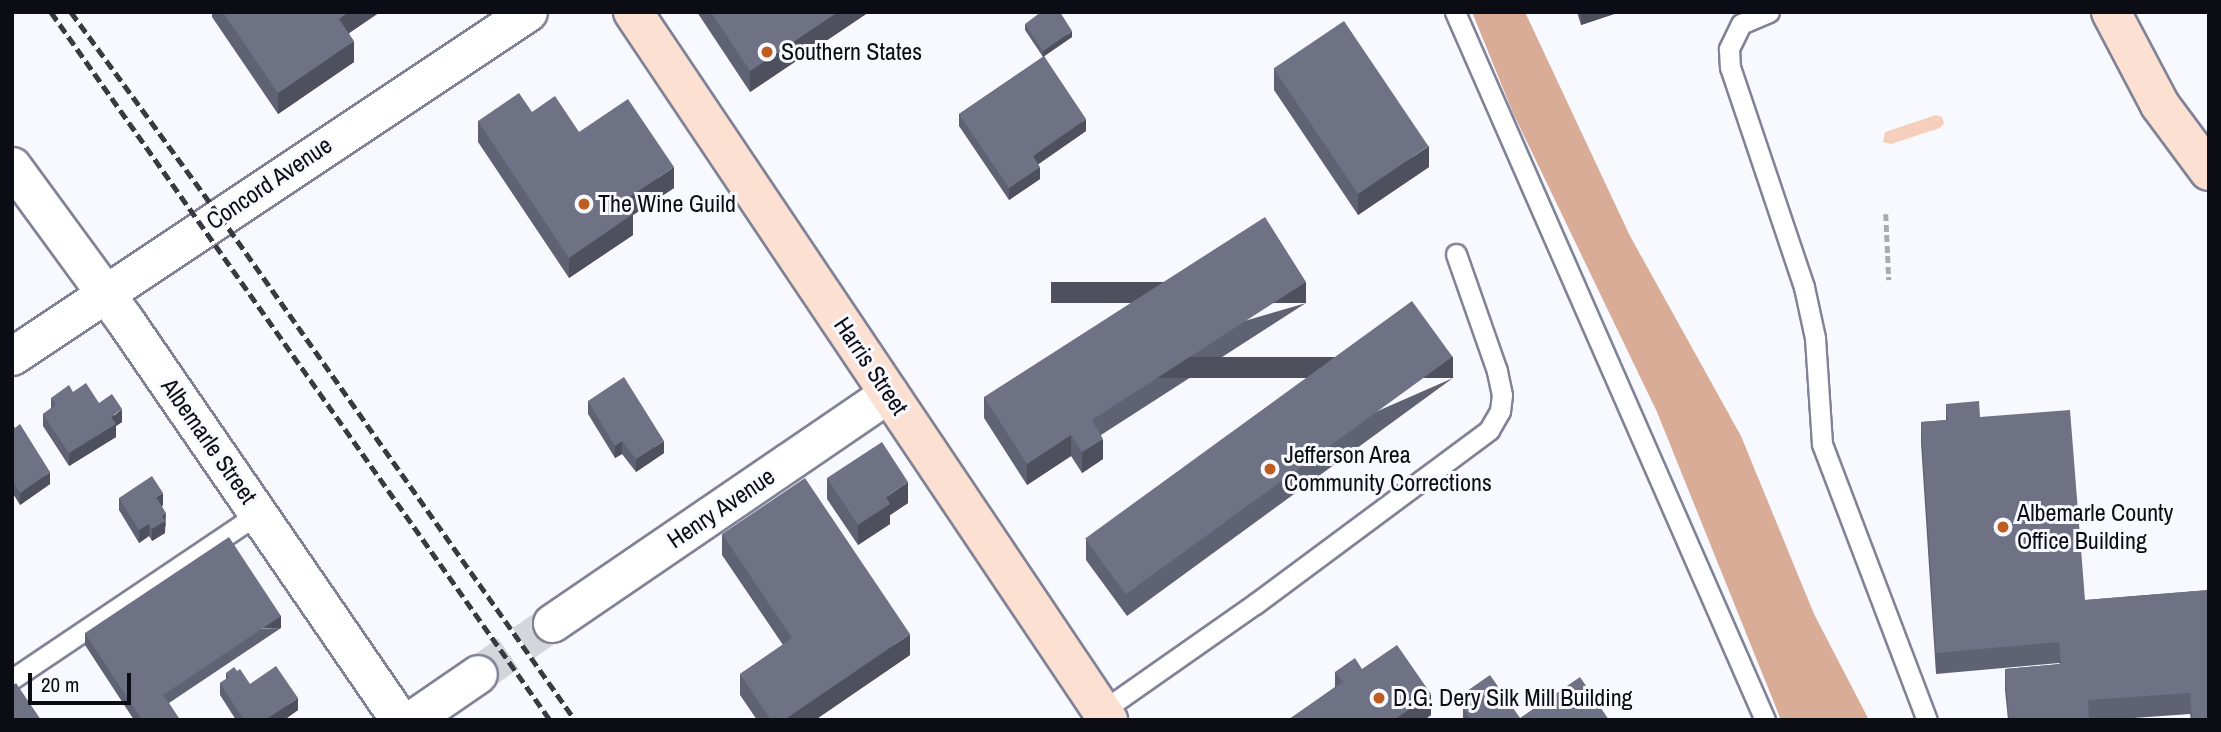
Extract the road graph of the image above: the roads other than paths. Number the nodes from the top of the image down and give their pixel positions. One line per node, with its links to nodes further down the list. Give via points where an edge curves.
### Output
1 (528, 12): 9 (street, Concord Avenue)
2 (633, 12): 11 (street, Harris Street)
3 (1455, 12): 19 (lane)
4 (1769, 12): 20 (lane, via 1741,24 1729,49 1730,67 1804,287 1815,338 1822,444)
5 (2111, 12): 7 (street, via 2160,105)
6 (12, 166): 9 (street, Albemarle Street)
7 (2209, 171)
8 (1456, 254): 16 (lane, via 1502,396 1489,430)
9 (106, 293): 10 (street, Concord Avenue); 12 (street, Albemarle Street)
10 (12, 356)
11 (889, 393): 13 (street, Henry Avenue); 16 (street, Harris Street)
12 (259, 513): 15 (lane); 17 (street, Albemarle Street)
13 (552, 623)
14 (478, 674): 18 (street)
15 (12, 679)
16 (1105, 715)
17 (400, 720)
18 (411, 720)
19 (1766, 720)
20 (1927, 720)

